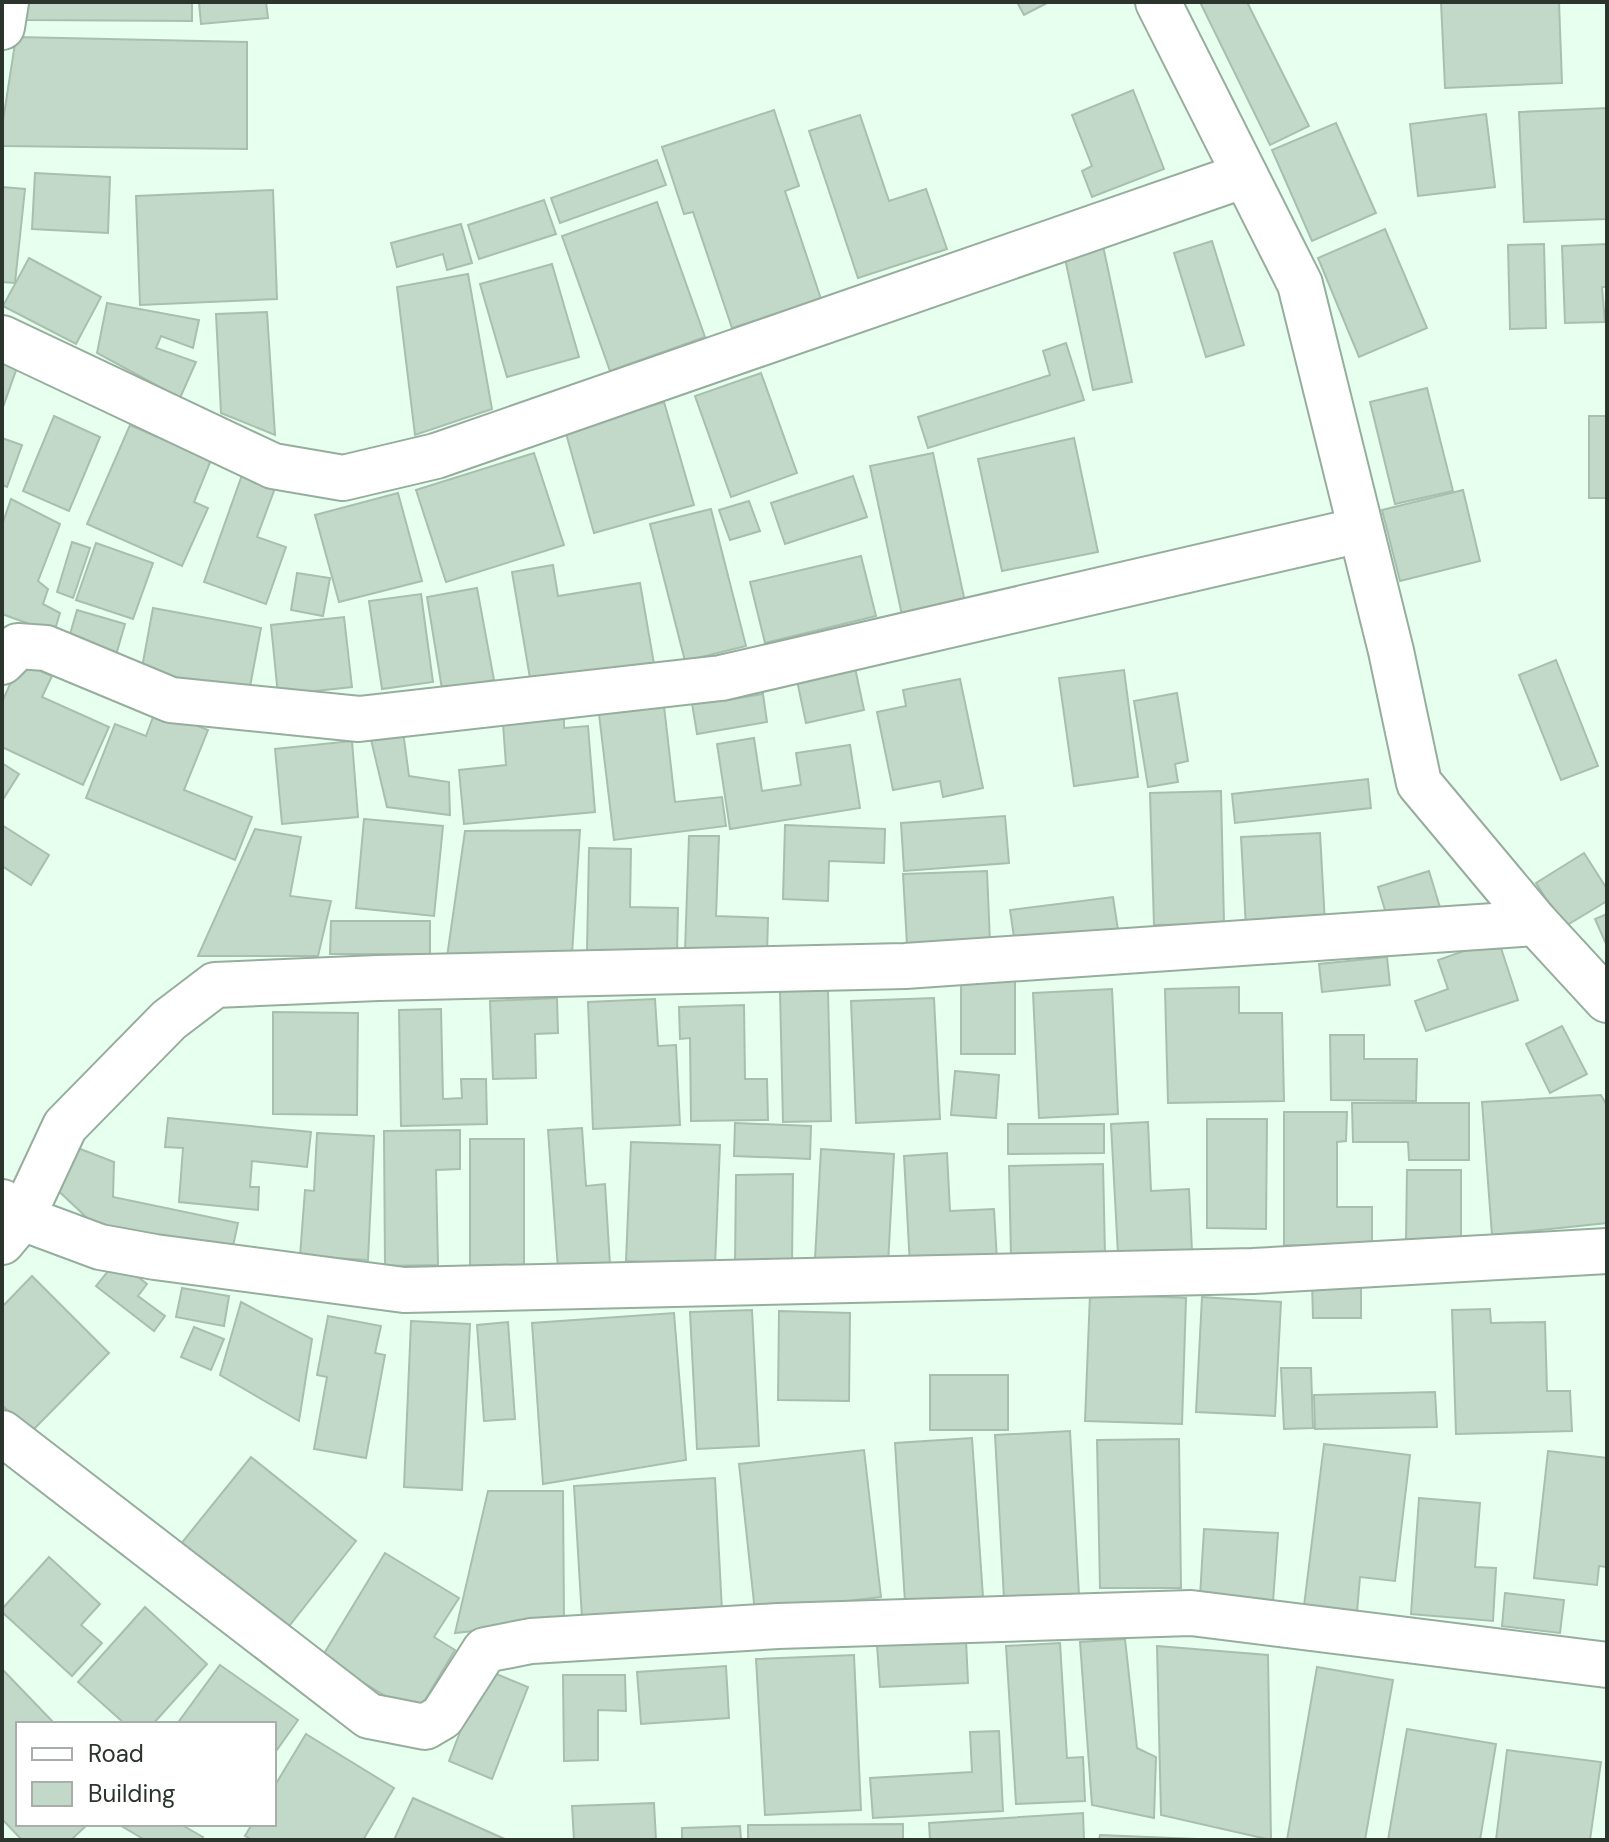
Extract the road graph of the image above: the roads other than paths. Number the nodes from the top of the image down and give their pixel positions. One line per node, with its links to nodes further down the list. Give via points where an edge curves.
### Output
1 (6, 2): 3 (street)
2 (1158, 2): 4 (street)
3 (2, 27)
4 (1245, 175): 5 (street, via 436,456 343,478 273,466); 6 (street, via 1300,284)
5 (2, 338)
6 (1360, 530): 7 (street, via 721,678 359,719 171,700 46,648 18,646); 8 (street, via 1419,783)
7 (2, 662)
8 (1536, 923): 9 (street); 10 (street, via 905,966 215,985 169,1020 65,1126)
9 (1607, 1000)
10 (9, 1221): 11 (street, via 155,1257 404,1290 1253,1271)
11 (1607, 1251)
12 (2, 1433): 13 (street, via 369,1716 425,1727 442,1717 485,1650 531,1641 778,1626 1191,1613)
13 (1607, 1665)

